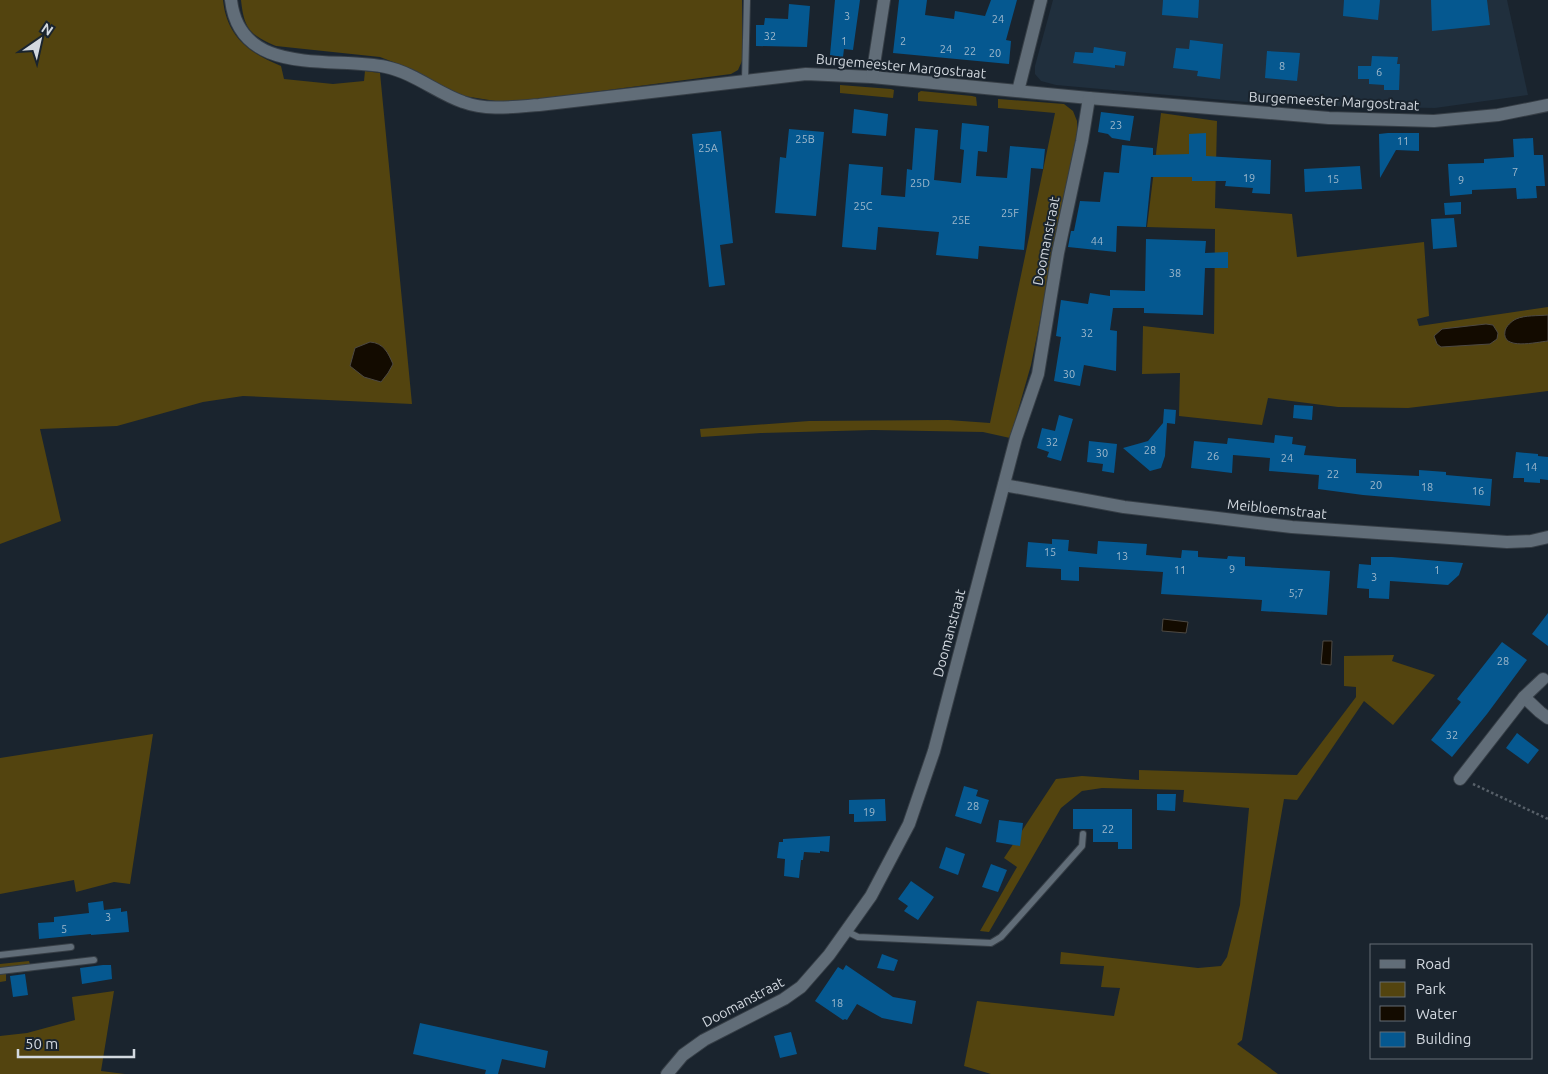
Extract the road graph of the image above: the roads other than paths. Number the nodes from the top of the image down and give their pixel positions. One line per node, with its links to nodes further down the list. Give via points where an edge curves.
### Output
1 (230, 0): 6 (street, Burgemeester Margostraat, via 241,31 252,44 273,55 387,68 482,108 539,105)
2 (747, 0): 6 (lane)
3 (884, 0): 5 (street)
4 (1041, 0): 7 (street)
5 (872, 77): 6 (street, Burgemeester Margostraat, via 806,74); 7 (street, Burgemeester Margostraat)
6 (745, 80)
7 (1018, 91): 8 (street, Burgemeester Margostraat)
8 (1089, 98): 9 (street, Burgemeester Margostraat, via 1290,116 1434,121 1498,115); 10 (street, Doomanstraat, via 1038,374)
9 (1548, 105)
10 (1004, 484): 11 (street, Meibloemstraat, via 1124,508 1292,527 1507,542); 17 (street, Doomanstraat, via 921,792 909,824 871,896)
11 (1548, 537)
12 (1543, 678): 13 (street)
13 (1524, 697): 14 (street); 15 (street)
14 (1548, 718)
15 (1460, 778)
16 (1083, 834): 17 (lane, via 1082,846 1001,937 991,943 858,936)
17 (846, 931): 22 (street, Doomanstraat, via 801,987 704,1040 682,1055)
18 (72, 947): 19 (lane)
19 (0, 955)
20 (94, 960): 21 (lane)
21 (0, 971)
22 (667, 1074)

